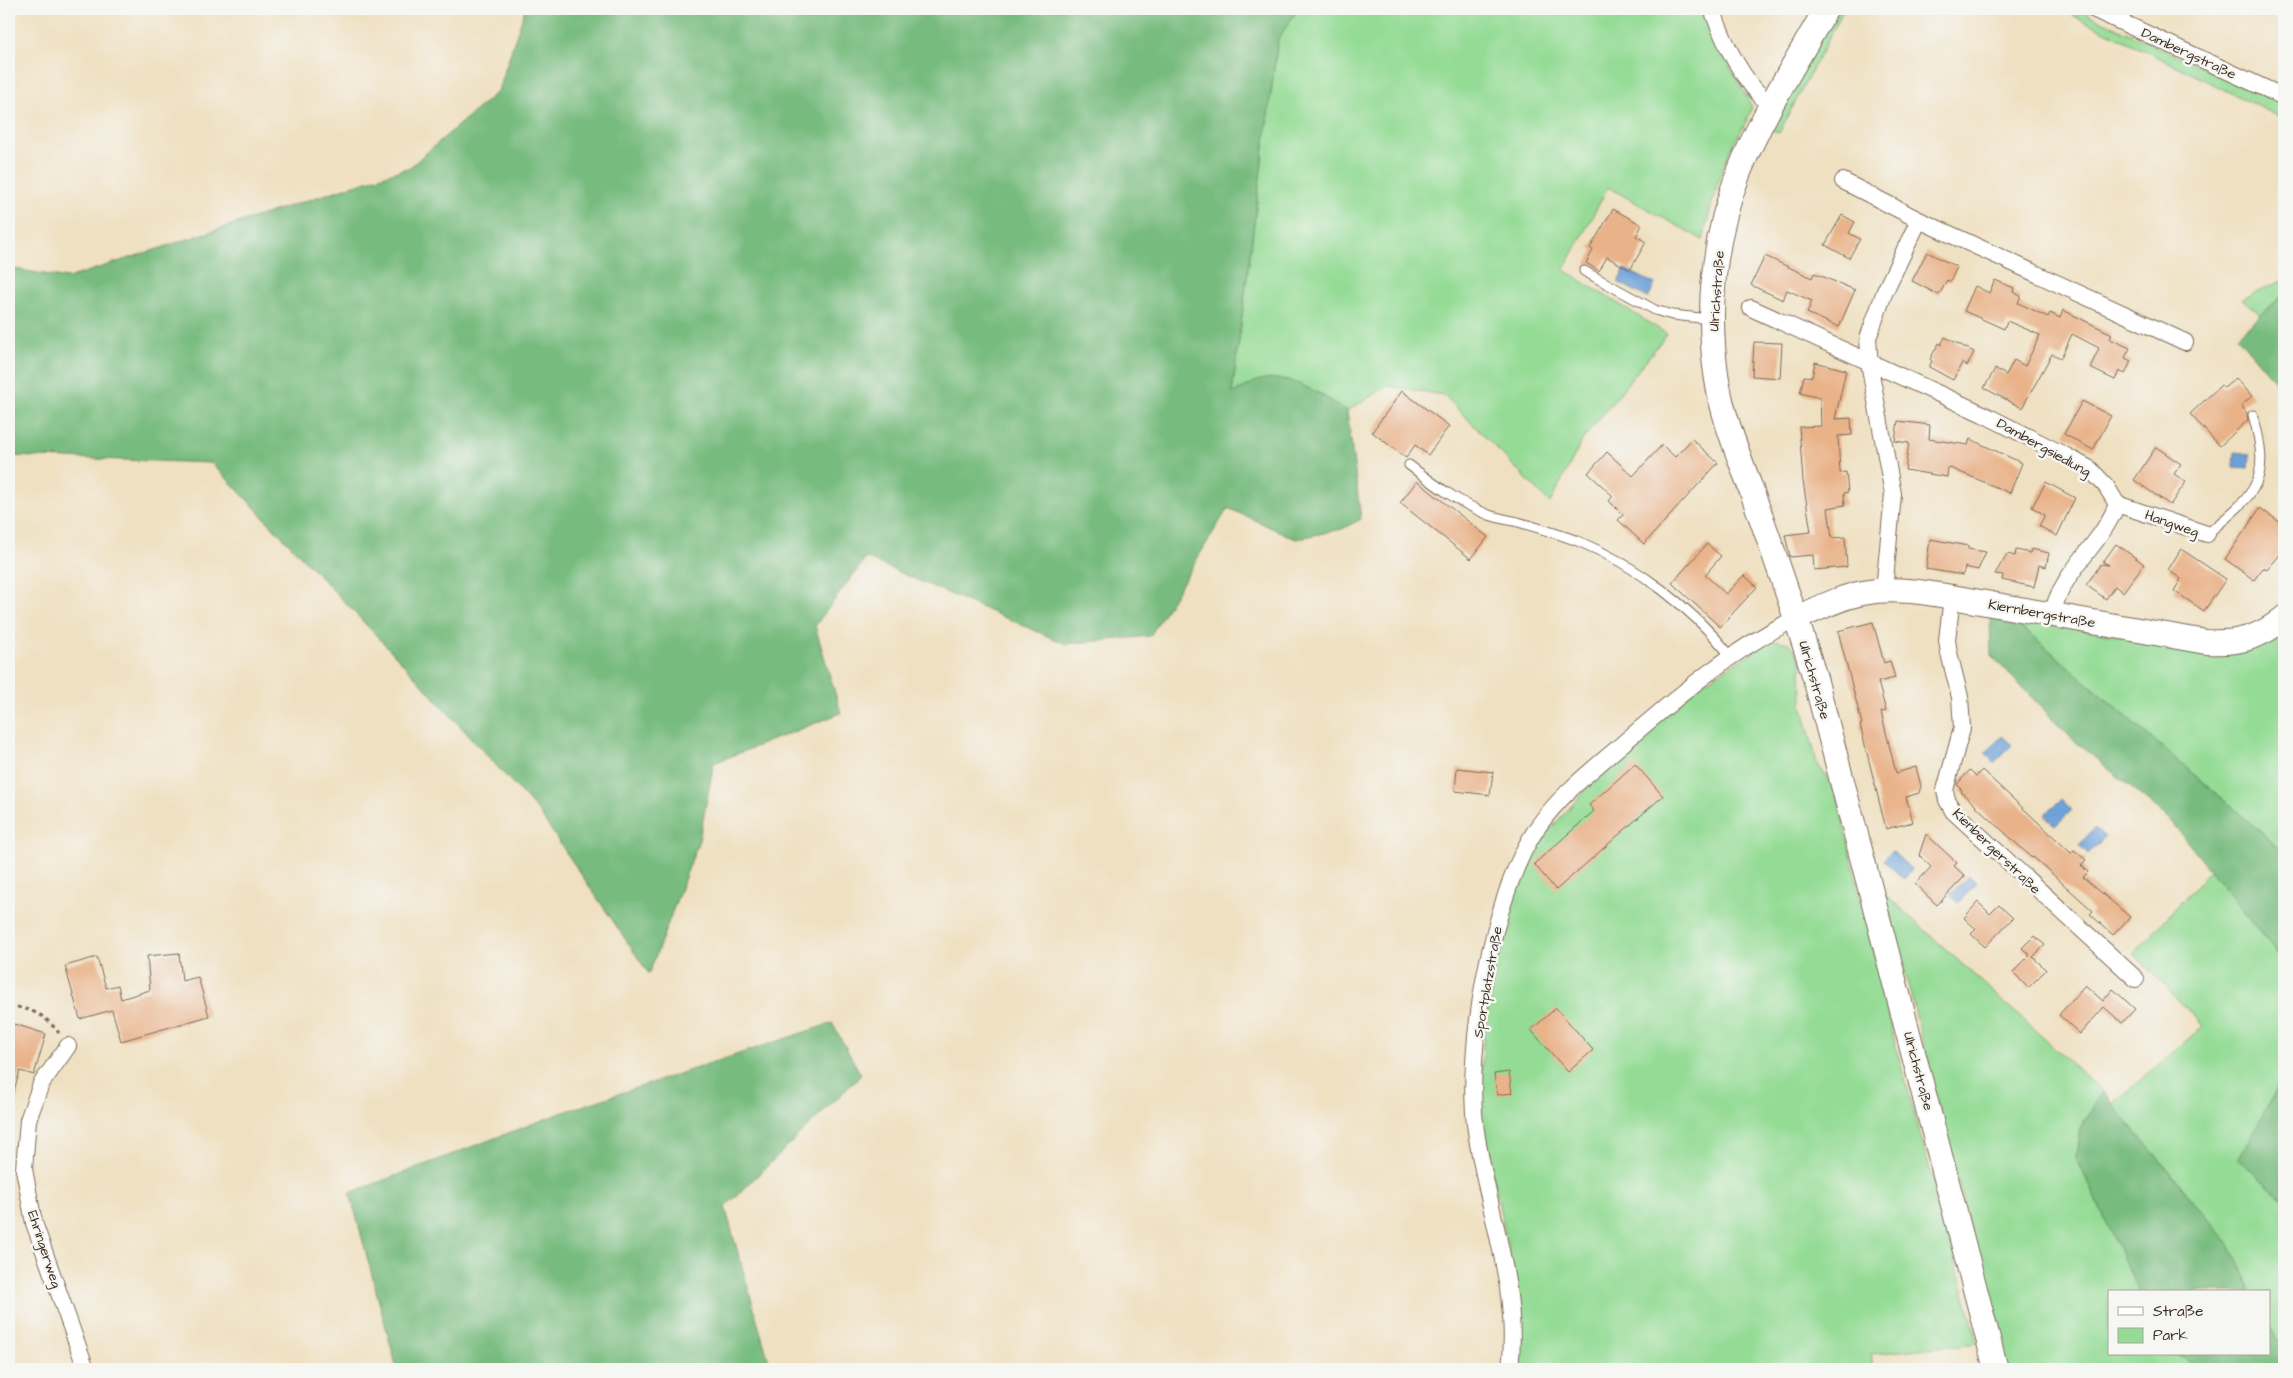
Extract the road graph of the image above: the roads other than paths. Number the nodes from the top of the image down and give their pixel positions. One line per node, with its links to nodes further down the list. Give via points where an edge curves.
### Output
1 (1712, 9): 5 (street, via 1750,86)
2 (1826, 9): 5 (street, Ulrichstraße)
3 (2093, 9): 4 (street, Dambergstraße)
4 (2284, 97)
5 (1771, 106): 10 (street, Ulrichstraße, via 1742,164 1728,203 1717,257)
6 (1843, 181): 7 (street)
7 (1919, 220): 11 (street); 12 (street, via 1871,326 1868,338)
8 (1584, 271): 10 (lane, via 1655,310 1688,318)
9 (1750, 308): 12 (street, Dambergsiedlung)
10 (1711, 319): 20 (street, Ulrichstraße, via 1717,382 1728,422)
11 (2185, 342)
12 (1870, 361): 15 (street, Dambergsiedlung, via 2090,469 2106,486); 17 (street, via 1893,494)
13 (2253, 415): 16 (lane, Hangweg, via 2260,438 2262,463 2259,479 2248,496)
14 (1409, 465): 22 (lane, via 1469,506 1492,516 1549,530 1606,554 1652,583 1719,641)
15 (2116, 504): 16 (street, Hangweg); 19 (street, via 2111,519 2059,591)
16 (2206, 534)
17 (1884, 591): 18 (street, Kiernbergstraße); 20 (street, Kiernbergstraße, via 1840,599)
18 (1952, 596): 19 (street, Kiernbergstraße); 23 (street, Kienbergerstraße, via 1948,640 1960,697 1962,728 1945,790 1947,800 1954,811 2006,861)
19 (2052, 614): 21 (street, Kiernbergstraße, via 2226,643 2260,635)
20 (1796, 618): 22 (street, Sportplatzstraße); 27 (street, Ulrichstraße, via 1855,829)
21 (2284, 618)
22 (1730, 655): 26 (street, Sportplatzstraße, via 1683,691 1552,808 1523,852 1492,941 1480,1013 1473,1096 1476,1130 1510,1302)
23 (2136, 979)
24 (68, 1046): 25 (street, Ehringerweg, via 41,1084 28,1120 24,1169 34,1223)
25 (86, 1369)
26 (1510, 1369)
27 (1996, 1369)

